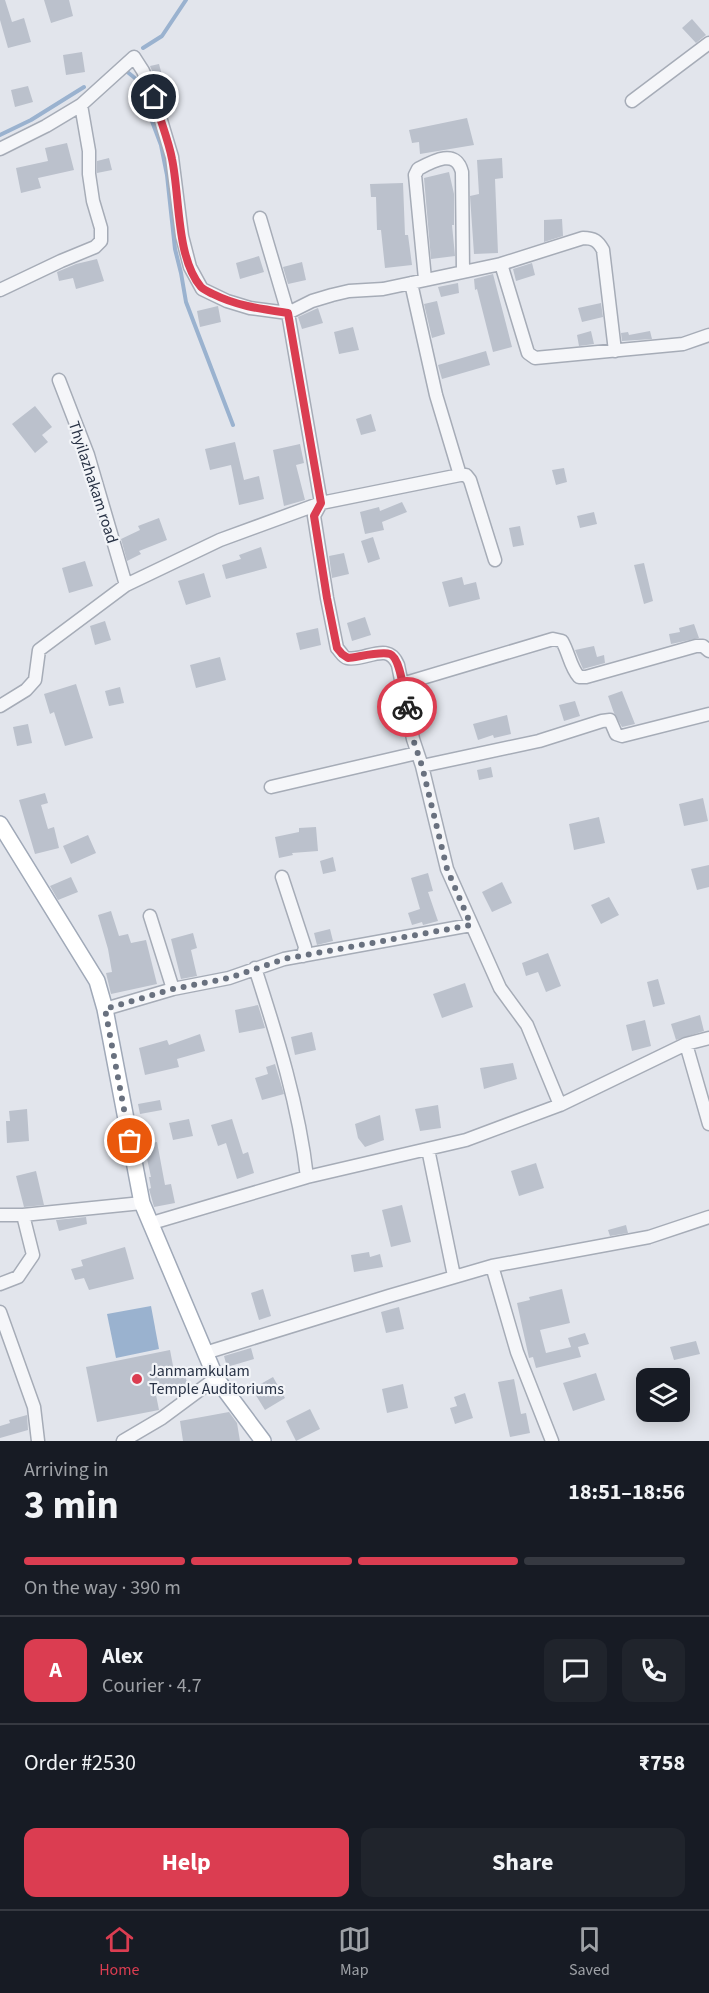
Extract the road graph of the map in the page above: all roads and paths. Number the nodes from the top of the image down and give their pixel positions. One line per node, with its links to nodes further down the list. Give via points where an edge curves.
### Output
1 (709, 43): 2 (street)
2 (632, 101)
3 (81, 105): 4 (street); 10 (street, via 101,241 95,248); 11 (street, via 134,57 154,97 172,157 182,236 190,267 202,289 250,308)
4 (0, 149)
5 (260, 218): 11 (street)
6 (501, 264): 7 (street); 13 (street, via 528,354 535,358); 13 (street, via 583,237 599,242)
7 (463, 272): 8 (street); 8 (street, via 462,172 460,164 449,157 417,169 415,176)
8 (425, 279): 9 (street)
9 (411, 283): 11 (street, via 332,295); 15 (street, via 436,395)
10 (0, 290)
11 (288, 313): 16 (street)
12 (709, 334): 13 (street, via 683,344)
13 (615, 351)
14 (59, 380): 18 (street, Thyilazhakam road, via 88,455)
15 (460, 475): 16 (street); 17 (street, via 470,480)
16 (321, 503): 18 (street, via 220,540); 20 (street, via 314,516 337,648 348,658 388,653 395,657)
17 (495, 560)
18 (126, 585): 21 (street, via 39,650 34,680 26,690)
19 (709, 651): 20 (street, via 696,646 579,677 562,641 553,639)
20 (402, 684): 23 (street)
21 (0, 706)
22 (709, 714): 24 (street, via 622,736 616,734 610,720 602,721 539,741)
23 (417, 753): 24 (street); 25 (street)
24 (422, 766): 29 (street, via 447,869)
25 (271, 786)
26 (0, 824): 33 (main road, via 97,981)
27 (282, 877): 30 (street, via 305,946)
28 (150, 916): 32 (street)
29 (471, 925): 30 (street); 36 (street, via 500,988 527,1025)
30 (303, 956): 31 (street)
31 (255, 968): 32 (street, via 229,978); 39 (street, via 296,1111)
32 (173, 989): 33 (street)
33 (105, 1009): 40 (main road)
34 (709, 1038): 35 (street)
35 (686, 1044): 36 (street); 37 (street)
36 (560, 1105): 38 (street, via 466,1140)
37 (709, 1124)
38 (428, 1149): 39 (street); 46 (street)
39 (307, 1177): 44 (street)
40 (142, 1203): 42 (street); 44 (main road)
41 (0, 1215): 42 (street)
42 (23, 1215): 47 (street, via 33,1255 18,1277)
43 (709, 1217): 45 (street, via 649,1237)
44 (152, 1223): 49 (main road)
45 (492, 1266): 46 (street); 54 (street, via 517,1352)
46 (454, 1276): 49 (street)
47 (0, 1284)
48 (0, 1312): 51 (street, via 34,1407)
49 (205, 1353): 50 (main road)
50 (216, 1378): 52 (street); 53 (main road)
51 (38, 1441)
52 (123, 1441)
53 (263, 1441)
54 (552, 1441)

